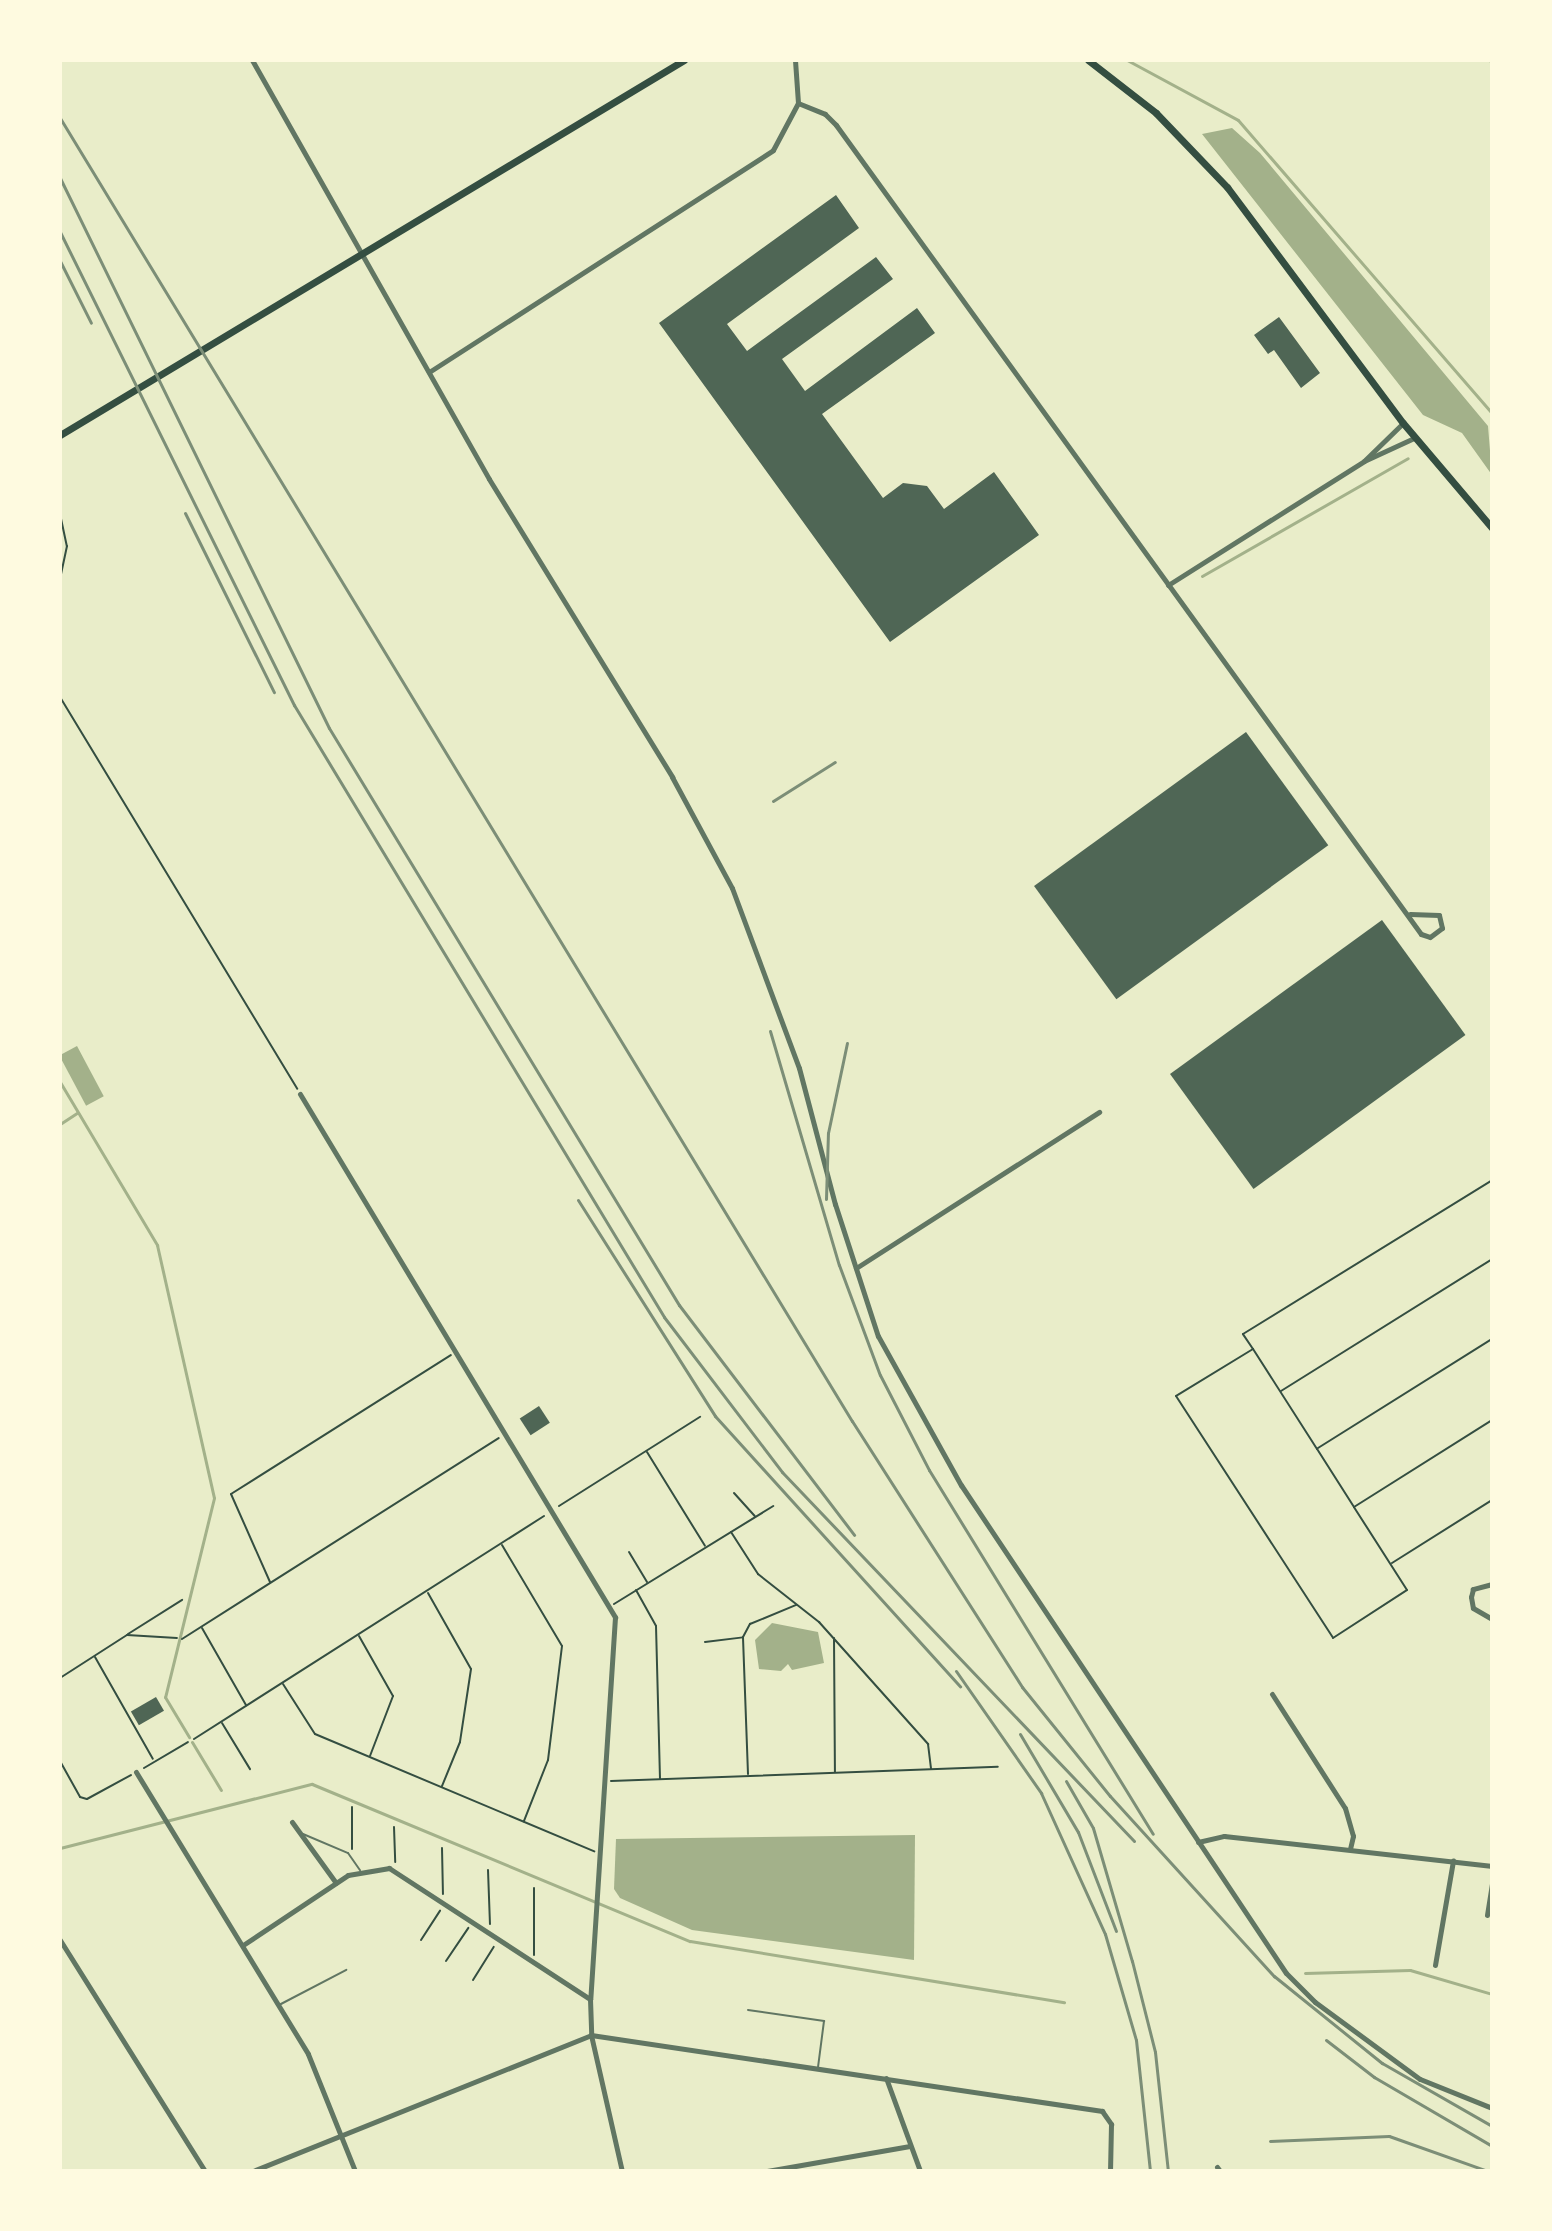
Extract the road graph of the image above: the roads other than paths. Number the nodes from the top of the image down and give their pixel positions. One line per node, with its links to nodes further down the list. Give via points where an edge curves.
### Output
1 (252, 60): 6 (street)
2 (684, 60): 8 (main road)
3 (1088, 60): 7 (main road, via 1156,113 1227,187)
4 (794, 62): 5 (street)
5 (798, 103): 6 (street, via 785,132 758,162); 12 (street, via 825,114 836,125)
6 (429, 372): 16 (street, via 672,777 732,888 791,1042)
7 (1403, 423): 9 (main road); 10 (street)
8 (60, 435)
9 (1414, 438): 10 (street); 11 (main road)
10 (1364, 461): 12 (street)
11 (1492, 528)
12 (1168, 585): 13 (street)
13 (1410, 914): 13 (street, via 1421,934 1430,937 1442,928 1439,915)
14 (300, 1094): 35 (street, via 610,1606 616,1628)
15 (1099, 1112): 16 (street)
16 (856, 1268): 23 (street, via 878,1336 926,1426)
17 (1492, 1584): 18 (street, via 1473,1589 1471,1597 1473,1608)
18 (1492, 1619)
19 (1272, 1694): 24 (street, via 1345,1808 1353,1836)
20 (136, 1772): 32 (street)
21 (292, 1822): 22 (street)
22 (299, 1833): 27 (lane, via 353,1859); 28 (street)
23 (1198, 1842): 24 (street, via 1224,1836); 41 (street, via 1286,1973 1315,2002 1420,2079)
24 (1350, 1849): 25 (street)
25 (1453, 1861): 26 (street); 33 (street)
26 (1492, 1866)
27 (361, 1871): 28 (street); 35 (street, via 396,1871)
28 (336, 1883): 32 (street)
29 (1492, 1884): 30 (street)
30 (1487, 1915)
31 (60, 1940): 44 (street)
32 (243, 1945): 36 (street)
33 (1435, 1965)
34 (346, 1970): 36 (lane)
35 (590, 1999): 38 (street)
36 (277, 2006): 42 (street, via 308,2054)
37 (748, 2010): 39 (lane, via 824,2021)
38 (591, 2035): 39 (street); 42 (street); 47 (street)
39 (818, 2068): 40 (street)
40 (886, 2078): 43 (street); 50 (street, via 1102,2111 1111,2124)
41 (1492, 2108)
42 (341, 2134): 45 (street); 46 (street)
43 (910, 2146): 48 (street); 49 (street)
44 (205, 2171)
45 (253, 2171)
46 (355, 2171)
47 (622, 2171)
48 (767, 2171)
49 (920, 2171)
50 (1110, 2171)

